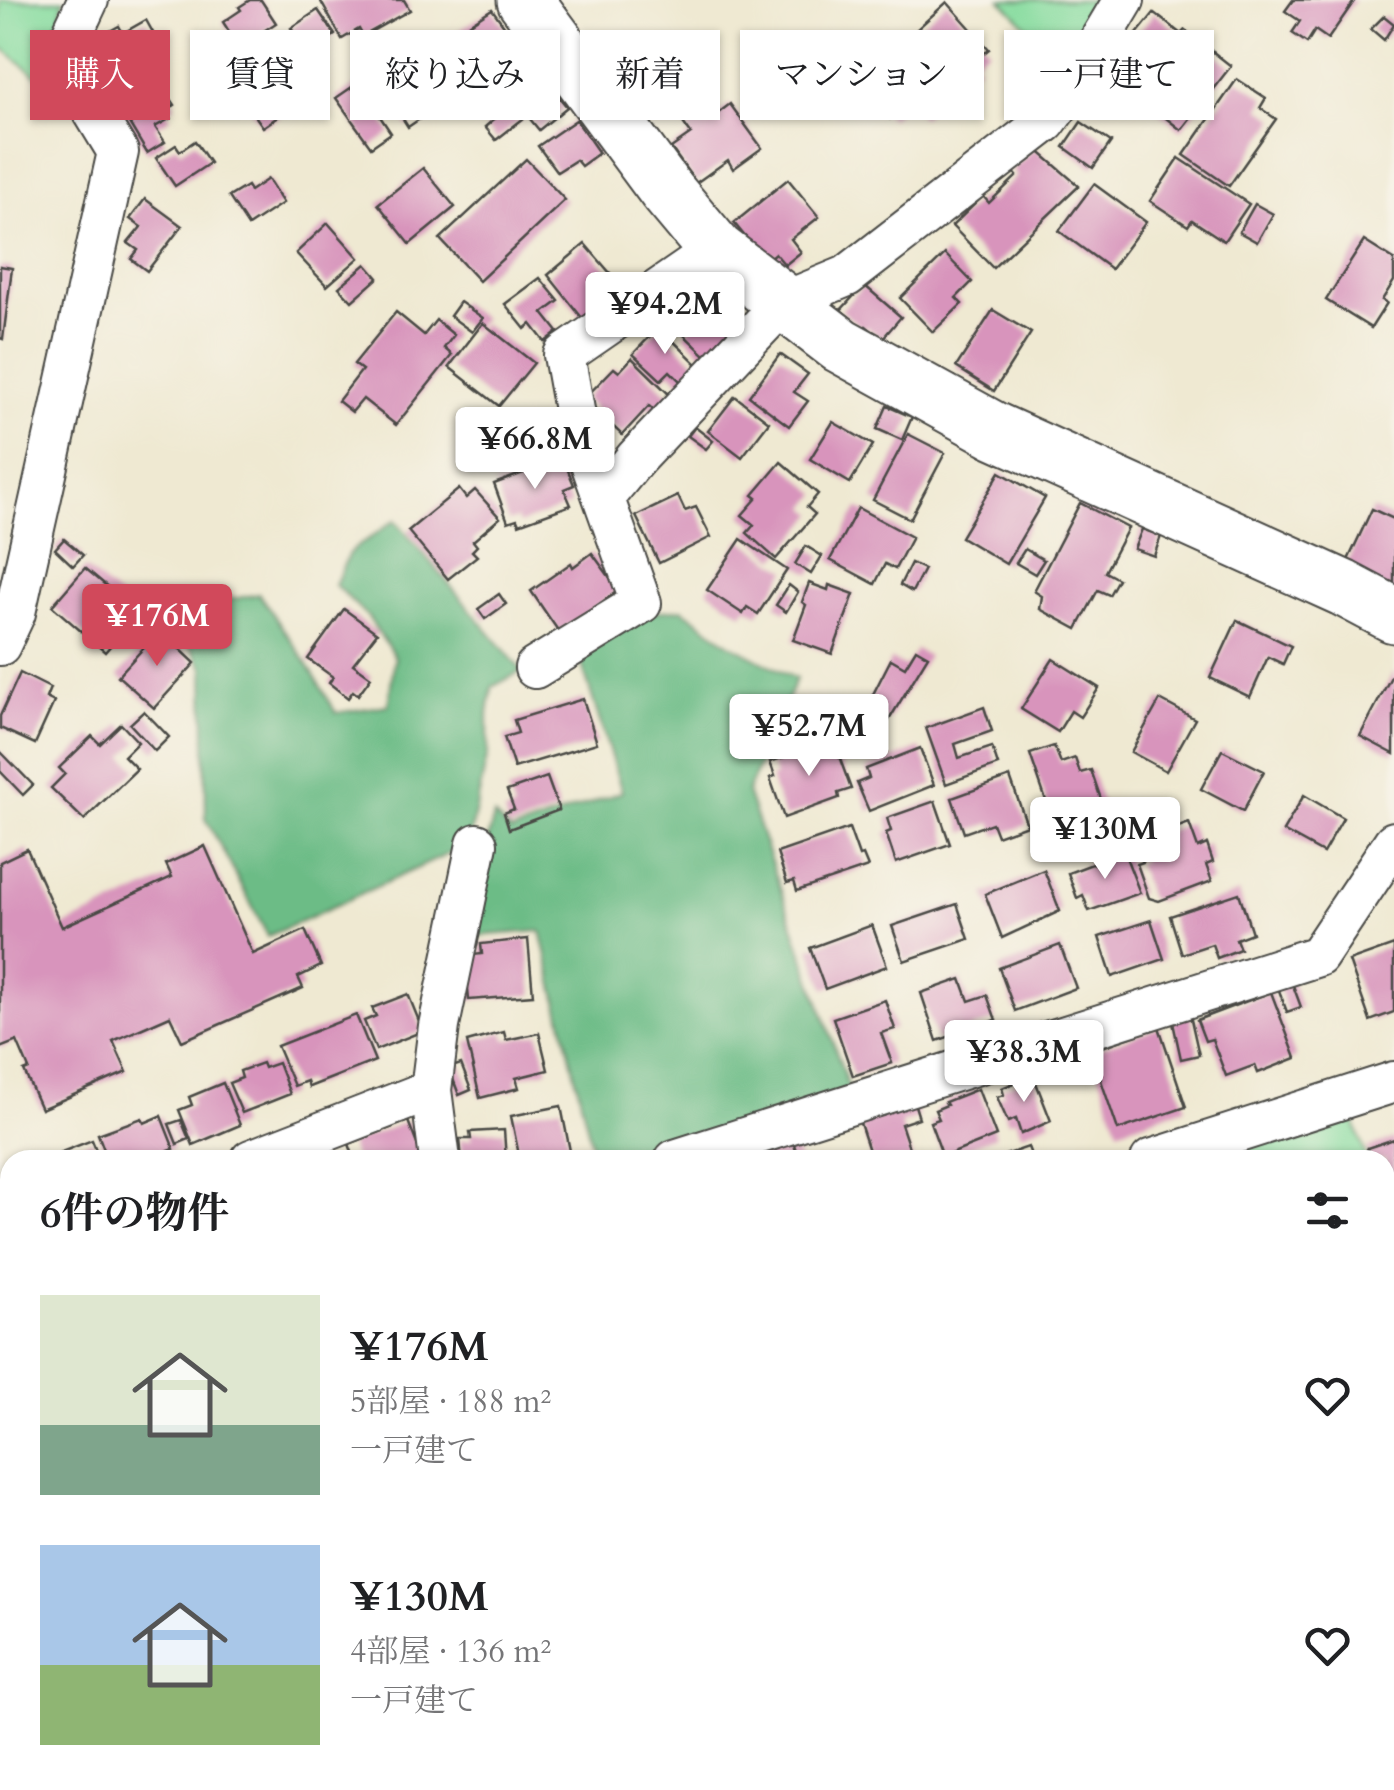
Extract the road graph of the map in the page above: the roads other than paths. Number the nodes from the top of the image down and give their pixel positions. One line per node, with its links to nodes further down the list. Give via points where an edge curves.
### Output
1 (88, 0): 7 (street, via 61,58 118,152)
2 (525, 0): 4 (street)
3 (1124, 0): 5 (street, via 1046,122 847,276)
4 (716, 250): 5 (street); 6 (street, via 564,355 576,422)
5 (784, 302): 6 (street); 8 (street, via 840,345 996,431)
6 (604, 497): 10 (street, via 641,603)
7 (14, 544): 9 (street, via 15,614)
8 (1394, 615)
9 (0, 645)
10 (536, 668)
11 (1394, 842): 17 (street, via 1318,956)
12 (477, 844): 14 (street, via 438,1026)
13 (1394, 1082): 18 (street)
14 (432, 1090): 15 (street); 16 (street)
15 (277, 1150)
16 (439, 1150)
17 (707, 1150)
18 (1182, 1150)

